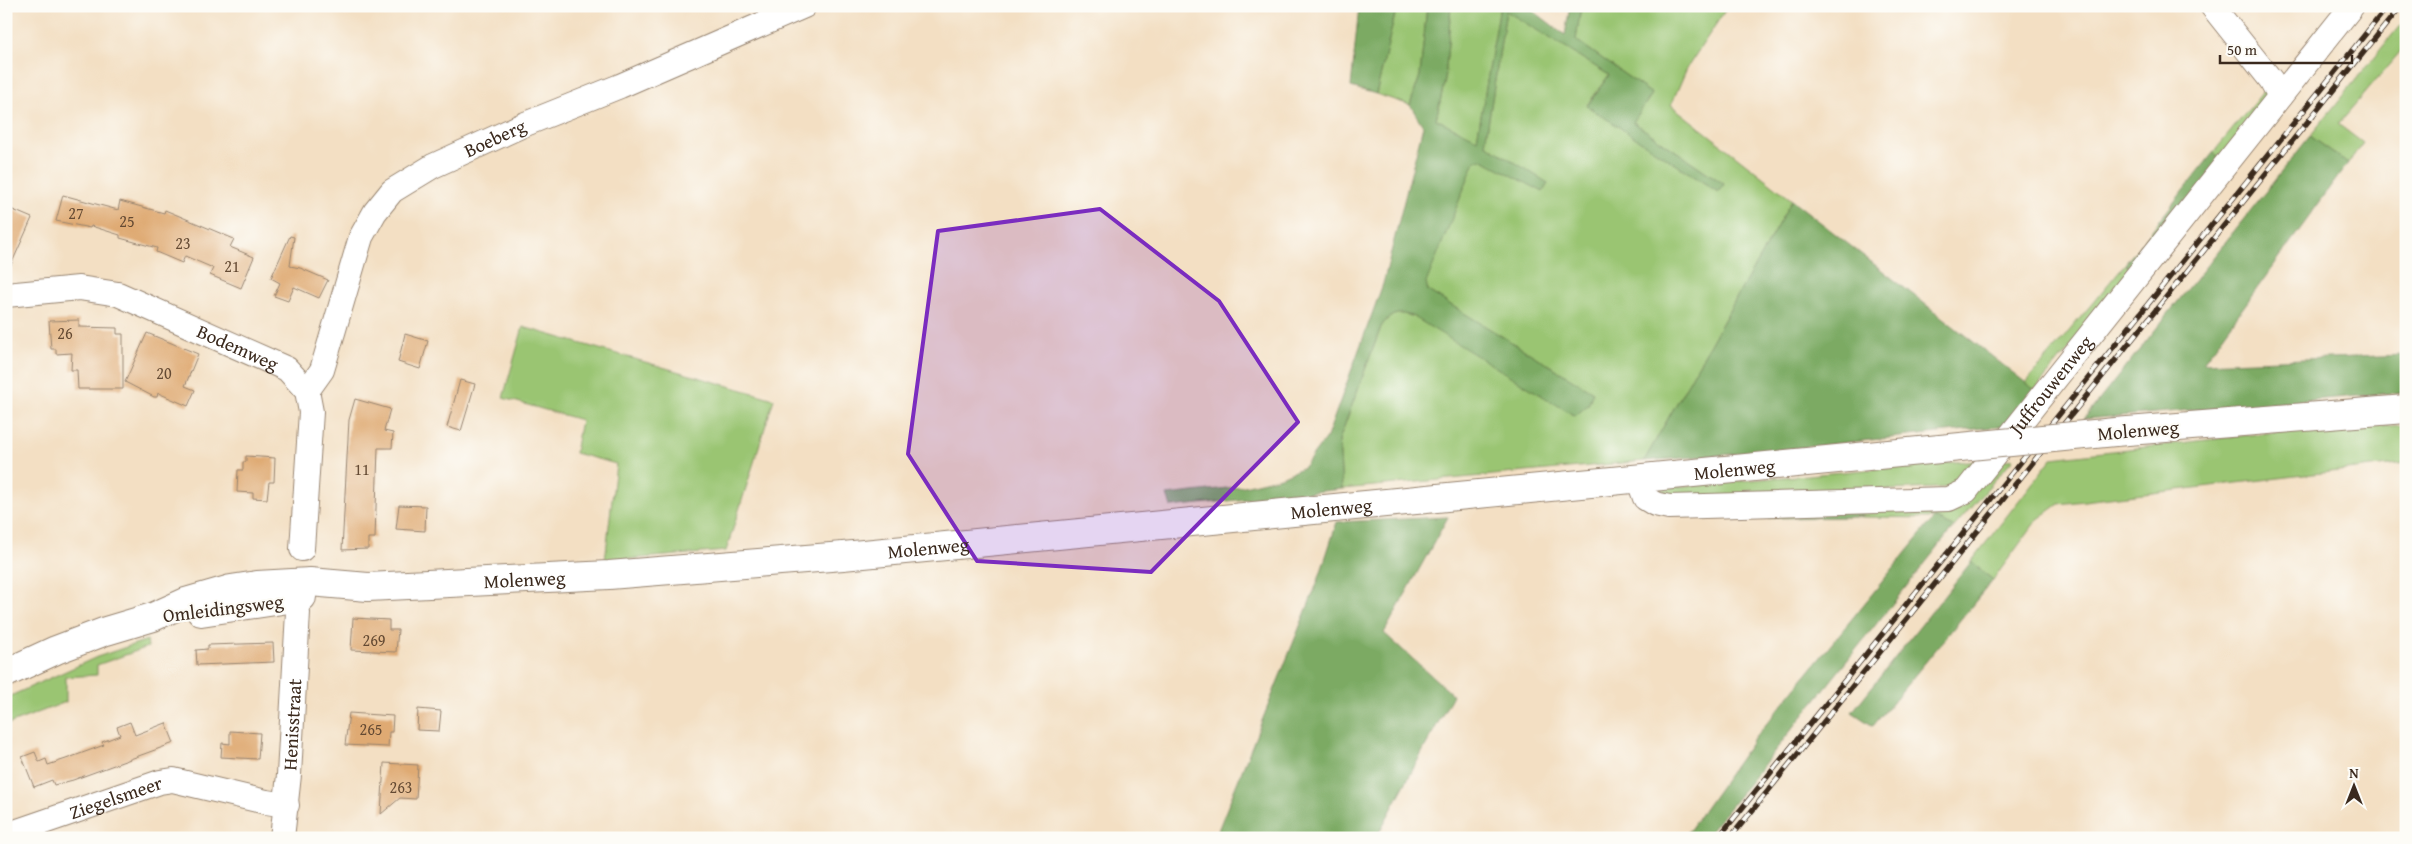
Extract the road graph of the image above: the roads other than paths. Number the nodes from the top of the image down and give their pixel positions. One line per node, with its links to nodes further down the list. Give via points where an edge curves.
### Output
1 (804, 6): 6 (street, Boeberg, via 523,125 433,166 392,191 361,237 322,370)
2 (2212, 6): 4 (street)
3 (2352, 6): 4 (street, Juffrouwenweg)
4 (2280, 96): 8 (street, Juffrouwenweg, via 1966,491 1949,499 1669,506 1655,504 1645,498)
5 (6, 295): 6 (street, Bodemweg, via 79,288 118,294 287,369)
6 (307, 391): 9 (street, via 311,412)
7 (2406, 409): 8 (main road, Molenweg, bridge, via 2114,432)
8 (1638, 478): 11 (main road, Molenweg, via 843,556 609,575)
9 (302, 549)
10 (257, 585): 11 (main road, Molenweg, via 310,582); 13 (main road, Omleidingsweg, via 186,602)
11 (368, 587): 13 (main road, Omleidingsweg)
12 (298, 612): 15 (street, Henisstraat)
13 (154, 617): 14 (main road, via 81,641)
14 (6, 673)
15 (287, 805): 16 (street, Ziegelsmeer, via 173,780); 17 (street, Henisstraat)
16 (6, 835)
17 (282, 838)

